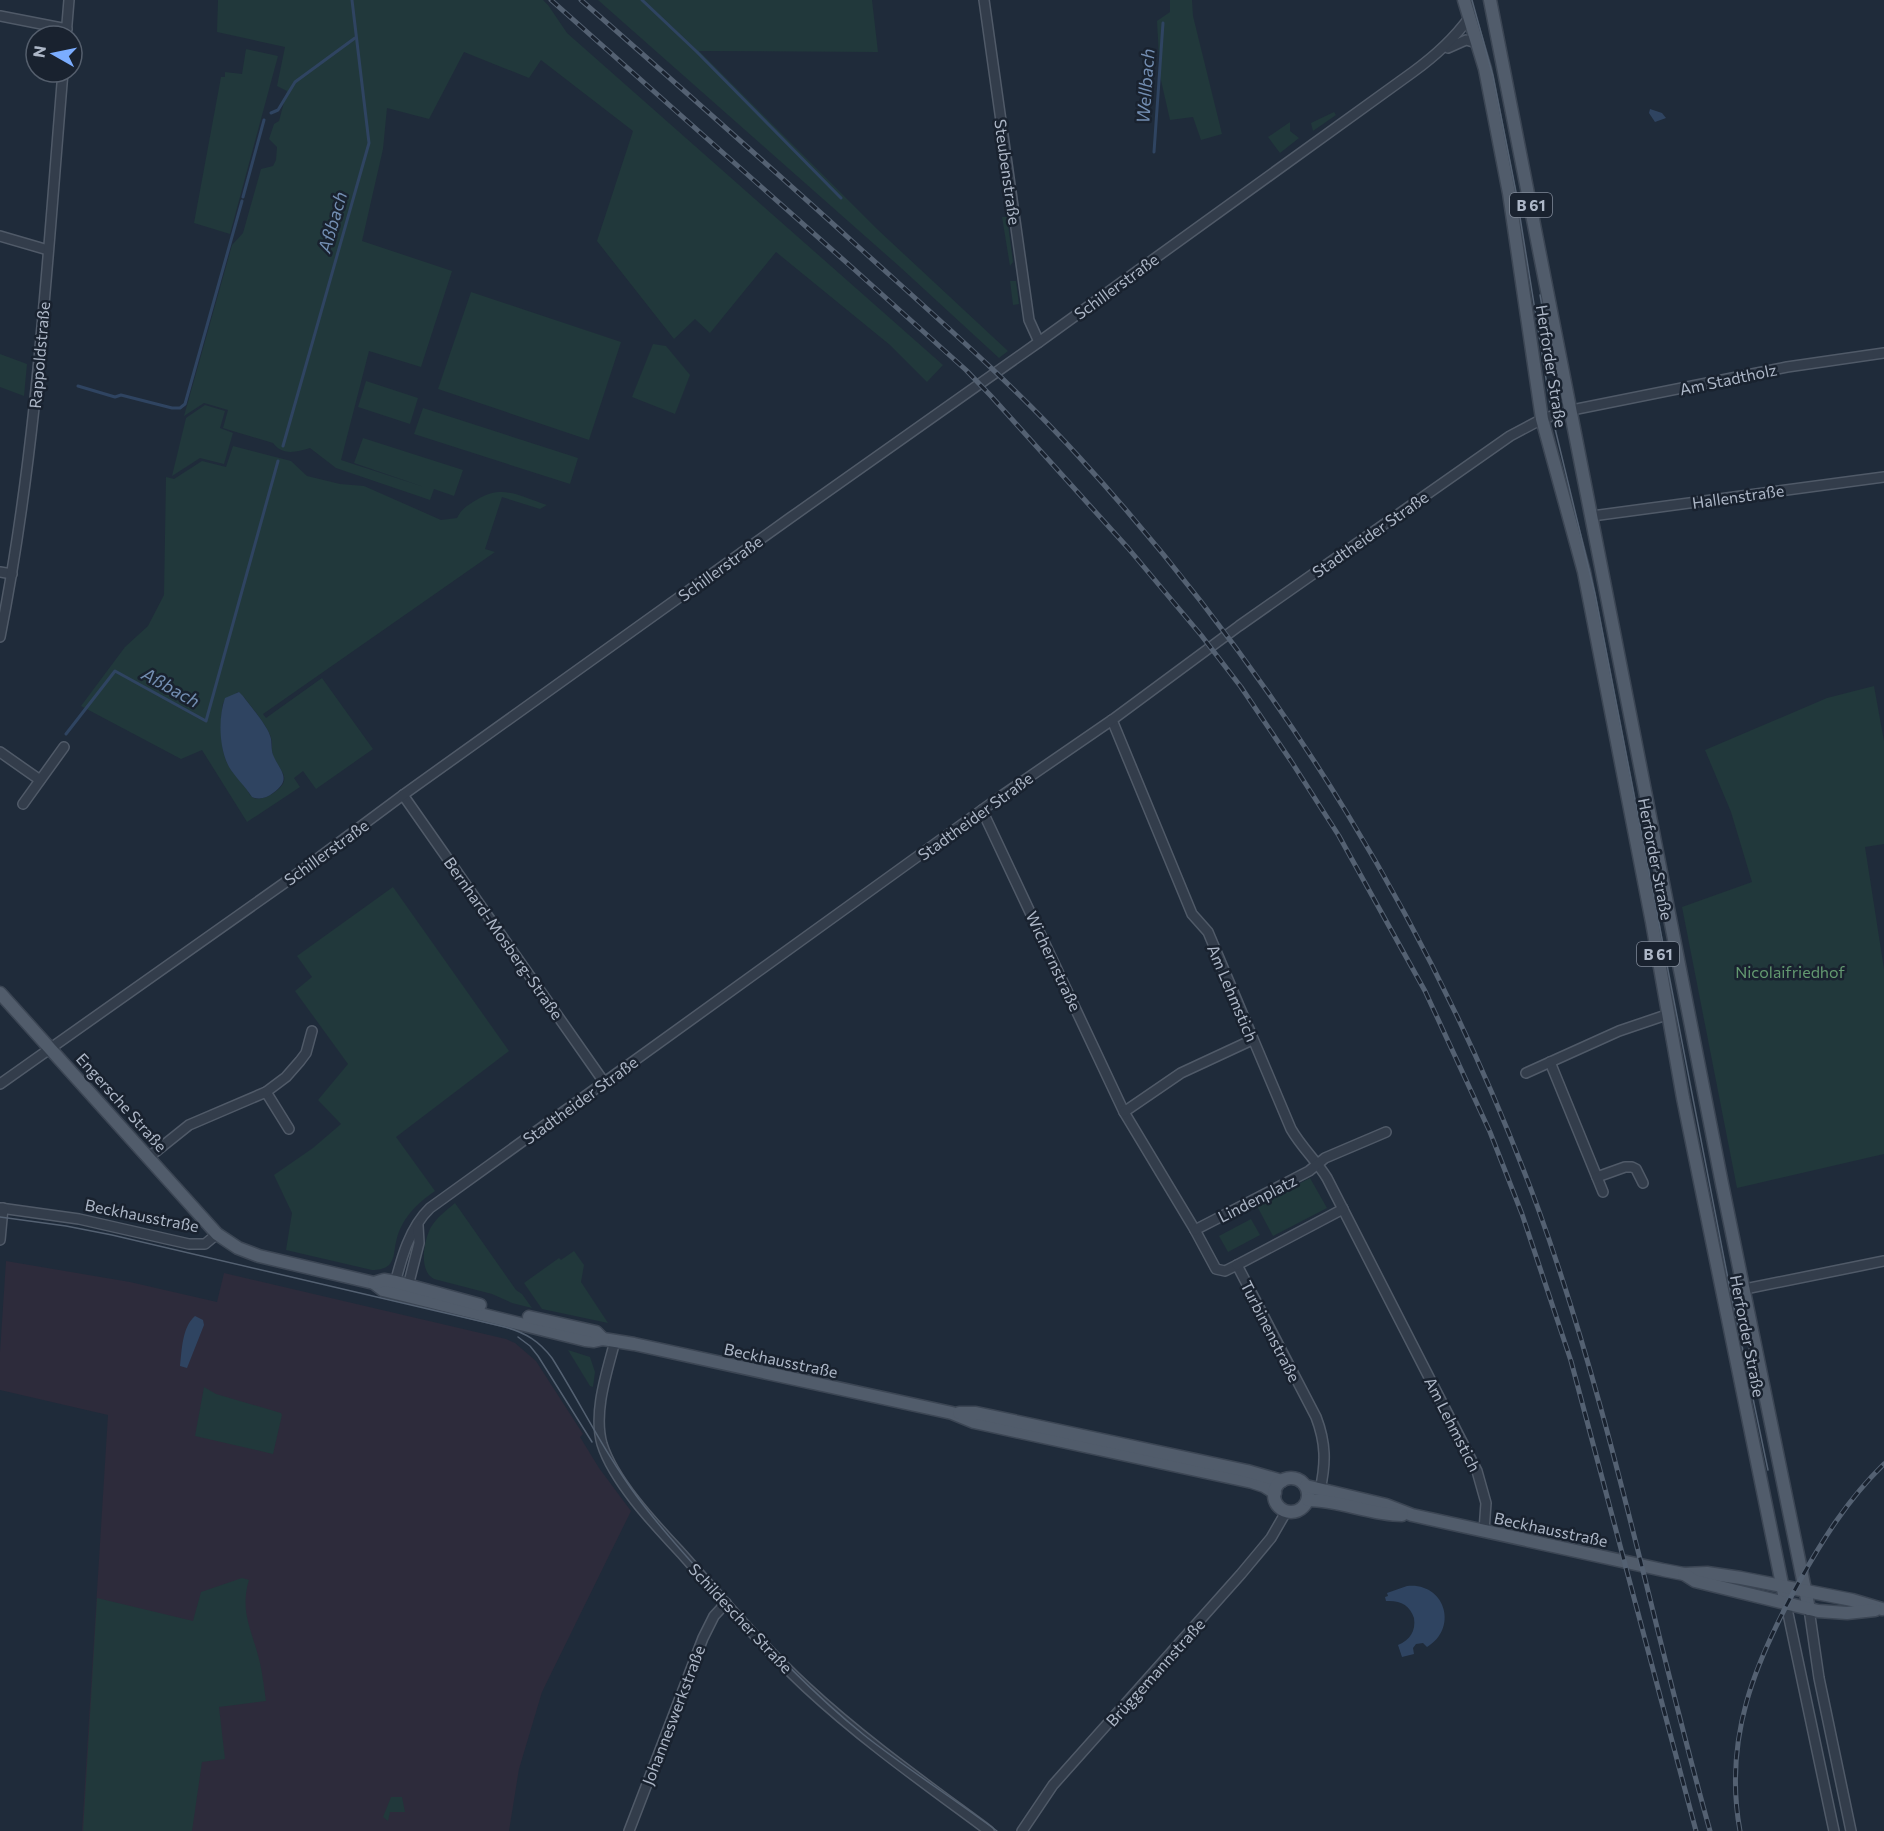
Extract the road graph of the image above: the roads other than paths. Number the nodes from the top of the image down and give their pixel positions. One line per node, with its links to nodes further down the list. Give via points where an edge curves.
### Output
1 (69, 0): 8 (street)
2 (984, 0): 14 (street, Steubenstraße, via 1029,320)
3 (1464, 0): 6 (main road, Herforder Straße / B 61)
4 (1490, 0): 16 (main road, Herforder Straße / B 61)
5 (0, 16): 7 (street)
6 (1469, 18): 9 (main road, Herforder Straße / B 61); 10 (street, Schillerstraße)
7 (33, 24)
8 (67, 24)
9 (1477, 43): 10 (street, Schillerstraße, via 1466,40); 17 (main road, Herforder Straße / B 61, via 1509,193)
10 (1440, 52): 14 (street, Schillerstraße)
11 (62, 84): 13 (street, Rappoldstraße)
12 (0, 236): 13 (street)
13 (48, 250): 21 (street, Rappoldstraße, via 37,391)
14 (1039, 342): 27 (street, Schillerstraße)
15 (1884, 353): 16 (street, Am Stadtholz, via 1740,376)
16 (1572, 410): 17 (street, Am Stadtholz); 19 (main road, Herforder Straße / B 61)
17 (1542, 419): 23 (street, Stadtheider Straße, via 1510,436); 31 (main road, Herforder Straße / B 61, via 1584,572)
18 (1884, 477): 19 (street, Hallenstraße)
19 (1592, 516): 56 (main road, Herforder Straße / B 61)
20 (0, 572): 21 (street)
21 (12, 574): 22 (street, Rappoldstraße)
22 (0, 637)
23 (1112, 720): 29 (street, Stadtheider Straße); 33 (street, Am Lehmstich, via 1192,914 1208,932)
24 (64, 747): 26 (street)
25 (0, 752): 26 (street)
26 (40, 780): 28 (street)
27 (403, 795): 34 (street, Schillerstraße); 37 (street, Bernhard-Mosberg-Straße)
28 (23, 804)
29 (982, 810): 37 (street, Stadtheider Straße); 40 (street, Wichernstraße)
30 (0, 993): 34 (main road, Engersche Straße)
31 (1669, 1014): 35 (street); 68 (main road, Herforder Straße / B 61)
32 (312, 1031): 39 (street, via 300,1061)
33 (1252, 1040): 40 (street, via 1180,1073); 44 (street, Am Lehmstich, via 1291,1129)
34 (50, 1047): 38 (street, Schillerstraße); 43 (main road, Engersche Straße)
35 (1550, 1062): 36 (street); 45 (street)
36 (1526, 1073)
37 (604, 1082): 55 (street, Stadtheider Straße, via 430,1208 418,1225 419,1243)
38 (0, 1084)
39 (266, 1092): 41 (street); 43 (street, via 189,1125)
40 (1124, 1112): 50 (street, Turbinenstraße)
41 (289, 1129)
42 (1386, 1132): 44 (street)
43 (149, 1157): 51 (main road, Engersche Straße)
44 (1318, 1163): 49 (street, Am Lehmstich); 50 (street, Lindenplatz)
45 (1597, 1177): 46 (street, via 1629,1166 1636,1169); 47 (street)
46 (1642, 1183)
47 (1603, 1192)
48 (1, 1208): 51 (street, Beckhausstraße, via 79,1219 189,1244 205,1244); 52 (street)
49 (1343, 1209): 54 (street); 66 (street, Am Lehmstich, via 1477,1471 1486,1503)
50 (1195, 1230): 54 (street, Turbinenstraße, via 1216,1269 1225,1271)
51 (217, 1234): 55 (main road, Beckhausstraße, via 259,1256 374,1283 384,1281)
52 (0, 1240)
53 (1884, 1261): 56 (street)
54 (1237, 1265): 61 (street, Turbinenstraße, via 1320,1428 1325,1463)
55 (401, 1289): 57 (main road, Beckhausstraße, via 585,1340)
56 (1744, 1289): 69 (main road, Herforder Straße / B 61)
57 (609, 1340): 58 (main road, Beckhausstraße); 70 (street, Schildescher Straße, via 600,1417 606,1455 639,1505)
58 (952, 1413): 59 (main road, Beckhausstraße, via 976,1413); 62 (main road, Beckhausstraße, via 974,1422 1252,1482)
59 (1282, 1481): 60 (main road, via 1295,1479); 62 (main road)
60 (1306, 1486): 61 (main road, Beckhausstraße); 63 (main road)
61 (1320, 1490): 65 (main road, Beckhausstraße)
62 (1275, 1493): 64 (main road, via 1278,1505)
63 (1308, 1500): 64 (main road, via 1298,1511); 65 (main road, Beckhausstraße, via 1331,1501 1384,1514)
64 (1286, 1512): 76 (street, Brüggemannstraße, via 1241,1574 1053,1785)
65 (1412, 1515): 66 (main road, Beckhausstraße)
66 (1484, 1531): 67 (main road, Beckhausstraße)
67 (1684, 1574): 68 (main road, Beckhausstraße, via 1707,1573); 71 (main road, Beckhausstraße, via 1695,1581)
68 (1783, 1587): 69 (main road, Beckhausstraße); 71 (main road, Herforder Straße / B 61)
69 (1806, 1592): 72 (main road, Herforder Straße / B 61); 73 (main road, Beckhausstraße)
70 (726, 1603): 74 (street, Johanneswerkstraße, via 703,1638); 75 (street, Schildescher Straße, via 801,1683 850,1726)
71 (1786, 1604): 72 (main road, Beckhausstraße); 77 (street, Herforder Straße)
72 (1809, 1609): 73 (main road, Beckhausstraße, via 1847,1613); 78 (street, Herforder Straße)
73 (1883, 1609)
74 (629, 1831)
75 (989, 1831)
76 (1022, 1831)
77 (1834, 1831)
78 (1851, 1831)

